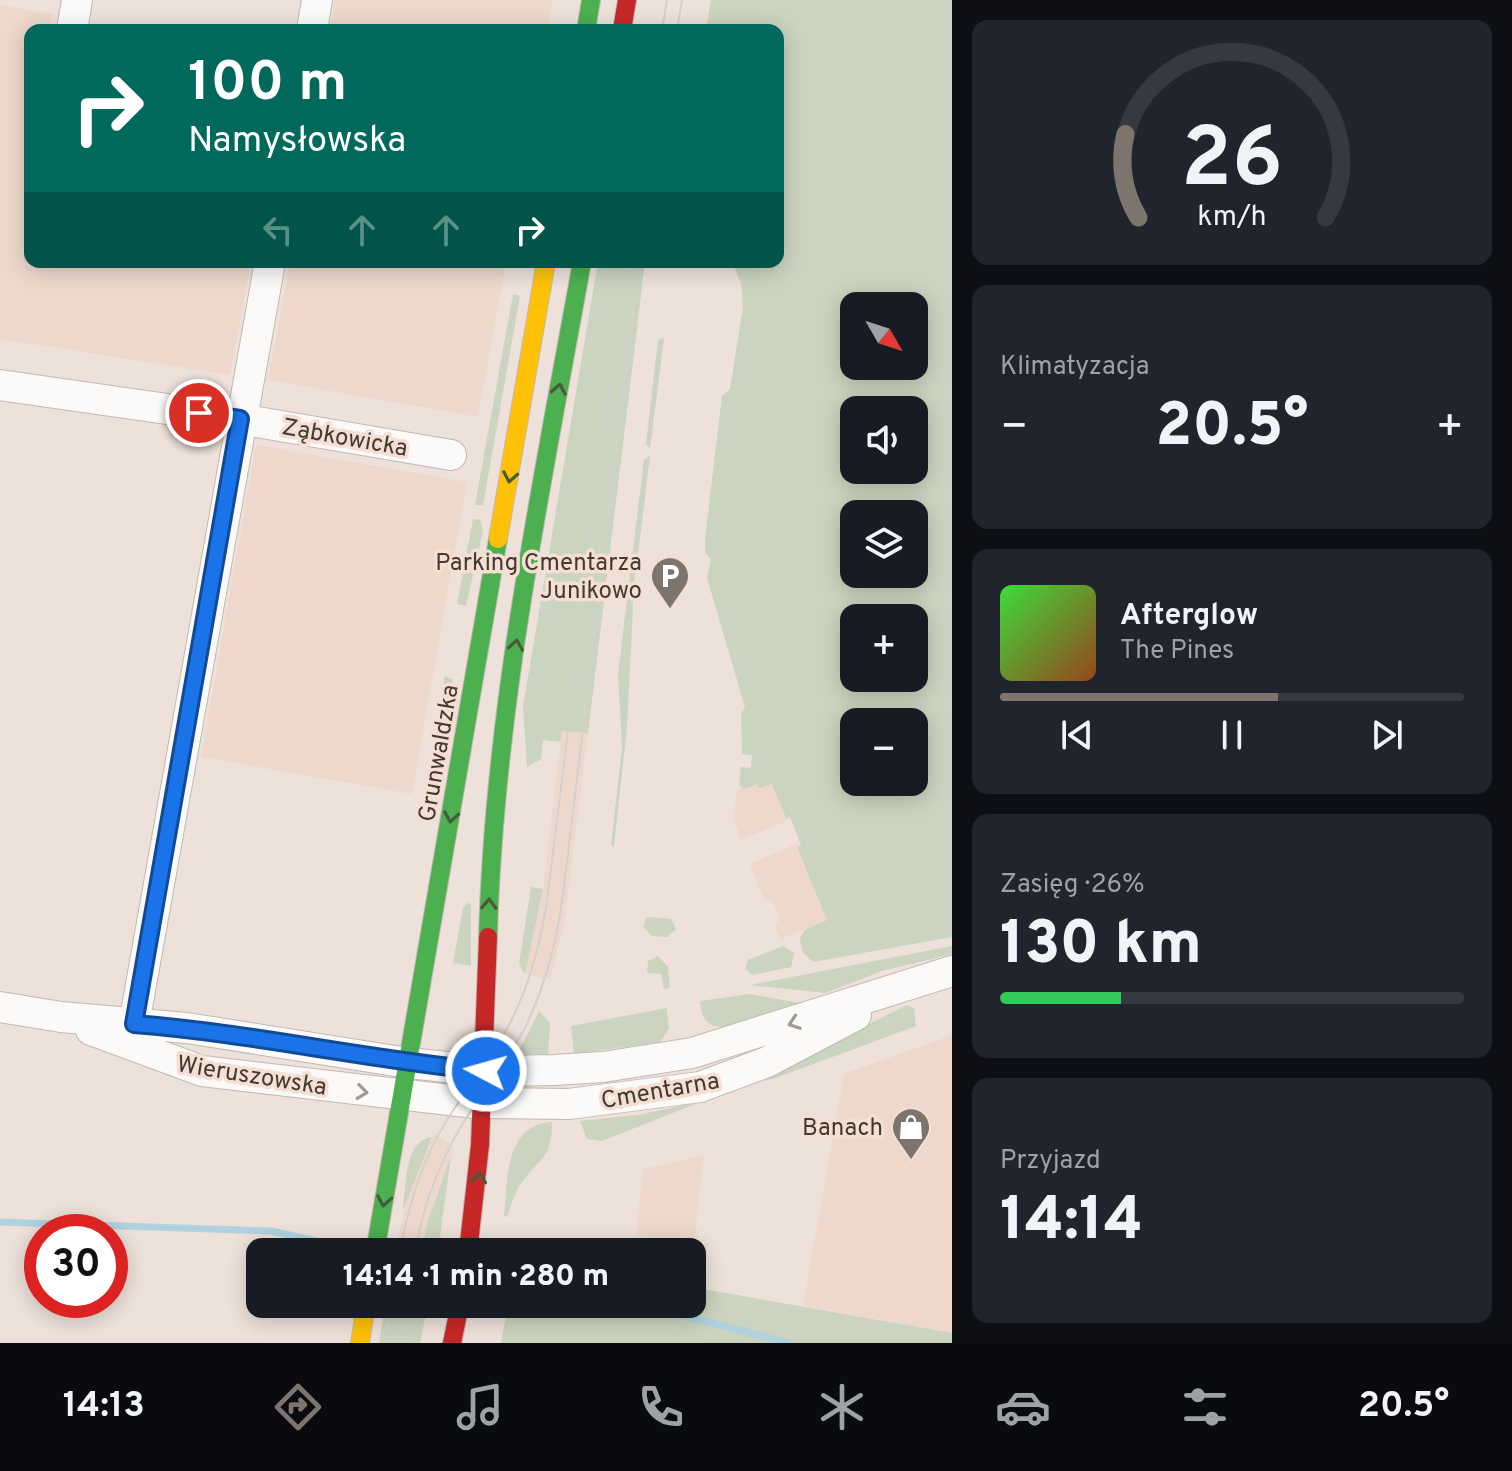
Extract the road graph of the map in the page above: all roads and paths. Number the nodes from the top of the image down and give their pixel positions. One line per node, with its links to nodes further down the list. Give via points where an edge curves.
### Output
1 (77, 0): 5 (street)
2 (317, 0): 6 (street)
3 (591, 0): 7 (street)
4 (627, 0): 8 (street)
5 (73, 24)
6 (313, 24)
7 (587, 24)
8 (623, 24)
9 (269, 268): 13 (street)
10 (545, 268): 20 (street, Grunwaldzka, one-way to 20)
11 (581, 268): 21 (street, one-way to 11, via 490,882 502,747)
12 (0, 385): 13 (street, Ząbkowicka)
13 (240, 419): 14 (street, Ząbkowicka); 19 (street)
14 (451, 455)
15 (952, 971): 16 (street, Cmentarna)
16 (895, 991): 21 (street, Cmentarna, one-way to 21, via 692,1053 585,1069); 23 (street, Cmentarna, via 807,1043 700,1087 613,1101)
17 (0, 1007): 18 (street, Wieruszowska)
18 (61, 1017): 19 (street, Wieruszowska); 22 (street, Wieruszowska, one-way to 22, via 202,1071)
19 (134, 1024): 20 (street, Wieruszowska)
20 (408, 1063): 21 (street, Wieruszowska); 22 (street, Grunwaldzka)
21 (486, 1071): 23 (street)
22 (403, 1096): 23 (street, Cmentarna); 24 (street, Grunwaldzka, one-way to 24)
23 (485, 1104): 25 (street, one-way to 23)
24 (378, 1238)
25 (470, 1238)
26 (364, 1318): 28 (street)
27 (457, 1318): 29 (street)
28 (360, 1343)
29 (452, 1343)

